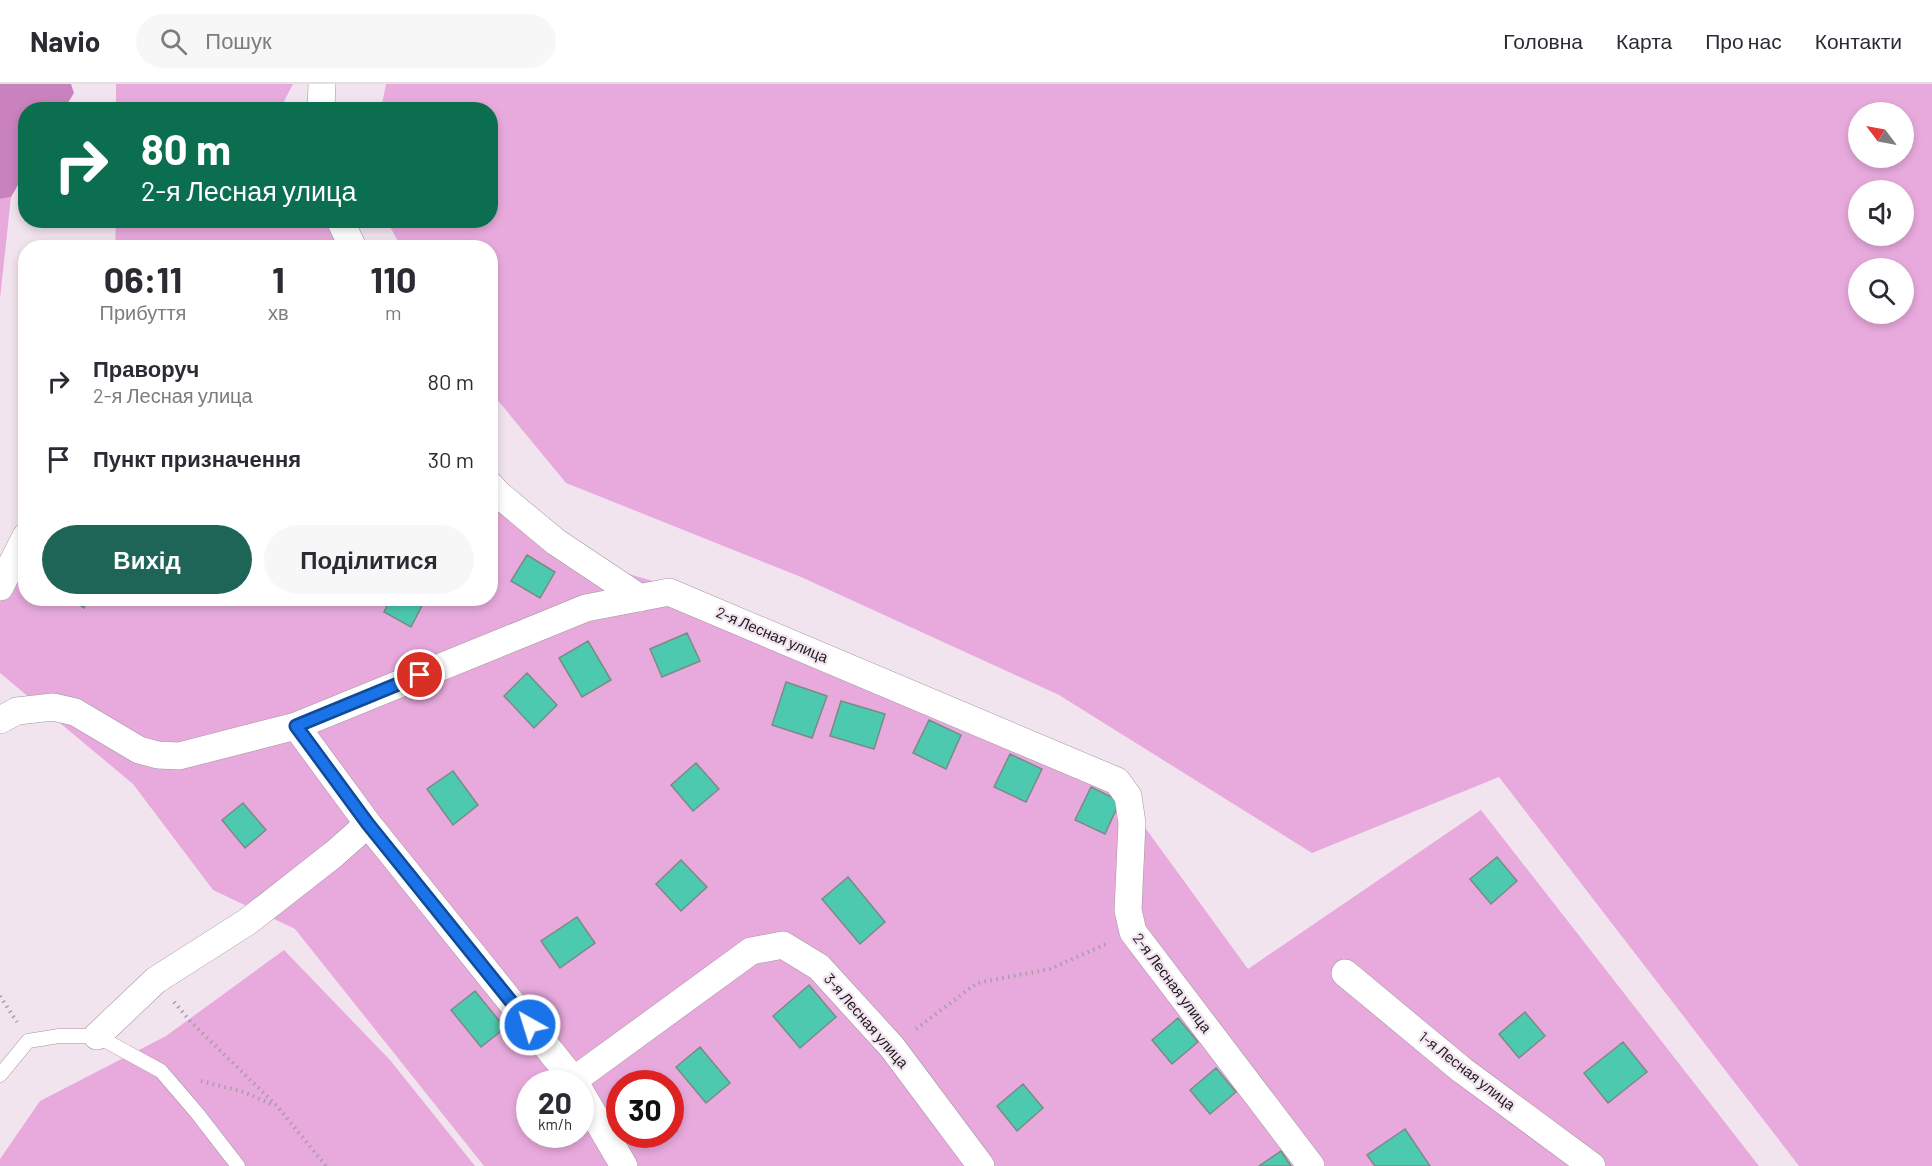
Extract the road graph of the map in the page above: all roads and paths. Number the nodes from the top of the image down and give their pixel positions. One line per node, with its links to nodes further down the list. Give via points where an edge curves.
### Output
1 (322, 84): 2 (street)
2 (321, 102)
3 (498, 495): 6 (street, via 556,542)
4 (18, 552): 5 (street)
5 (0, 587)
6 (640, 597): 8 (street, 2-я Лесная улица, via 586,608); 10 (street, 2-я Лесная улица, via 669,592 1117,781 1128,796 1132,823 1128,910)
7 (0, 720): 8 (street, 2-я Лесная улица, via 17,711 53,707 75,712 139,750 179,756)
8 (296, 726): 9 (street)
9 (368, 824): 12 (street, via 247,922); 17 (street)
10 (1133, 932): 16 (path, via 1050,969 977,983); 27 (street, 2-я Лесная улица)
11 (1345, 973): 28 (street, 1-я Лесная улица, via 1462,1071)
12 (156, 980): 14 (street); 21 (path, via 191,1022)
13 (0, 996): 15 (path)
14 (97, 1036): 15 (lane); 18 (lane)
15 (28, 1041): 20 (lane)
16 (892, 1047): 19 (street, 3-я Лесная улица, via 819,968 783,945 751,951); 26 (street, 3-я Лесная улица)
17 (566, 1070)
18 (161, 1071): 21 (path, via 244,1092); 23 (lane)
19 (594, 1071)
20 (0, 1075)
21 (277, 1106): 24 (path)
22 (594, 1114): 25 (street)
23 (238, 1166)
24 (326, 1166)
25 (624, 1166)
26 (981, 1166)
27 (1311, 1166)
28 (1592, 1166)

